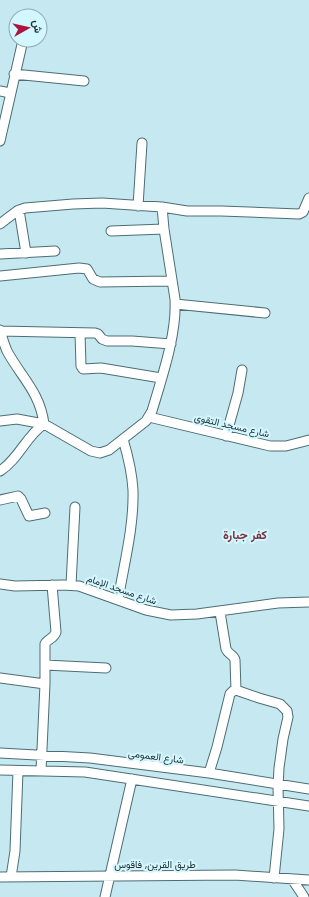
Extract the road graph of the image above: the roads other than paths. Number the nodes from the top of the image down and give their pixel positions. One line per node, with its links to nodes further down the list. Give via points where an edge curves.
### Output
1 (21, 48): 2 (street)
2 (14, 74): 3 (street); 5 (street)
3 (84, 81)
4 (0, 92): 5 (street)
5 (10, 93): 6 (street)
6 (0, 141)
7 (142, 143): 9 (street)
8 (309, 198): 10 (street, via 303,212 299,214 187,211)
9 (138, 206): 10 (street); 11 (street, via 102,203)
10 (162, 207): 13 (street)
11 (19, 210): 12 (street); 16 (street)
12 (0, 224)
13 (164, 228): 14 (street); 19 (street)
14 (111, 231)
15 (55, 251): 16 (street)
16 (26, 253): 17 (street)
17 (0, 254)
18 (0, 276): 19 (street, via 79,268 87,269 94,279 100,282)
19 (172, 281): 20 (street)
20 (175, 304): 21 (street); 24 (street)
21 (265, 313)
22 (0, 330): 23 (street); 29 (street, via 8,351 38,398)
23 (80, 333): 24 (street, via 98,334 107,341); 26 (street, via 83,369 101,368)
24 (170, 344): 26 (street)
25 (242, 370): 30 (street)
26 (161, 378): 27 (street)
27 (149, 417): 30 (street, شارع مسجد التقوى); 31 (street)
28 (0, 421): 29 (street, via 17,419)
29 (44, 424): 31 (street, via 95,453 104,452); 33 (street, via 38,428 16,458)
30 (226, 436): 32 (street, شارع مسجد التقوى, via 270,446 286,446)
31 (123, 439): 40 (street, via 132,473 133,507)
32 (309, 440)
33 (0, 471)
34 (0, 500): 36 (street, via 18,496 29,516)
35 (75, 507): 39 (street)
36 (45, 513)
37 (0, 584): 38 (street, شارع مسجد الإمام)
38 (52, 585): 39 (street, شارع مسجد الإمام); 43 (street, via 56,632 46,642)
39 (71, 585): 40 (street, شارع مسجد الإمام)
40 (118, 600): 42 (street, شارع مسجد الإمام, via 146,610 172,615)
41 (309, 602): 42 (street, شارع مسجد الإمام, via 278,603)
42 (220, 612): 47 (street, via 226,649 235,660)
43 (45, 665): 44 (street); 46 (street)
44 (106, 668)
45 (0, 678): 46 (street)
46 (45, 684): 49 (street)
47 (236, 690): 53 (street, via 230,694); 55 (street, via 280,704 287,711)
48 (0, 753): 49 (street, شارع العمومى)
49 (42, 756): 52 (street); 53 (street, شارع العمومى, via 90,758)
50 (0, 770): 51 (street)
51 (18, 771): 52 (street); 61 (street, via 15,851)
52 (41, 771): 54 (street, via 85,772)
53 (208, 773): 55 (street, شارع العمومى)
54 (132, 779): 57 (street); 59 (street)
55 (278, 786): 56 (street, شارع العمومى); 57 (street)
56 (309, 790)
57 (278, 801): 58 (street); 62 (street, via 279,829)
58 (309, 806)
59 (109, 876): 61 (street, طريق القرين, فاقوس); 62 (street, طريق القرين, فاقوس, via 235,875); 65 (street)
60 (0, 877): 61 (street, طريق القرين, فاقوس)
61 (11, 877)
62 (274, 878): 63 (street, طريق القرين, فاقوس)
63 (292, 879): 64 (street, طريق القرين, فاقوس); 66 (street)
64 (309, 880)
65 (105, 897)
66 (304, 897)

